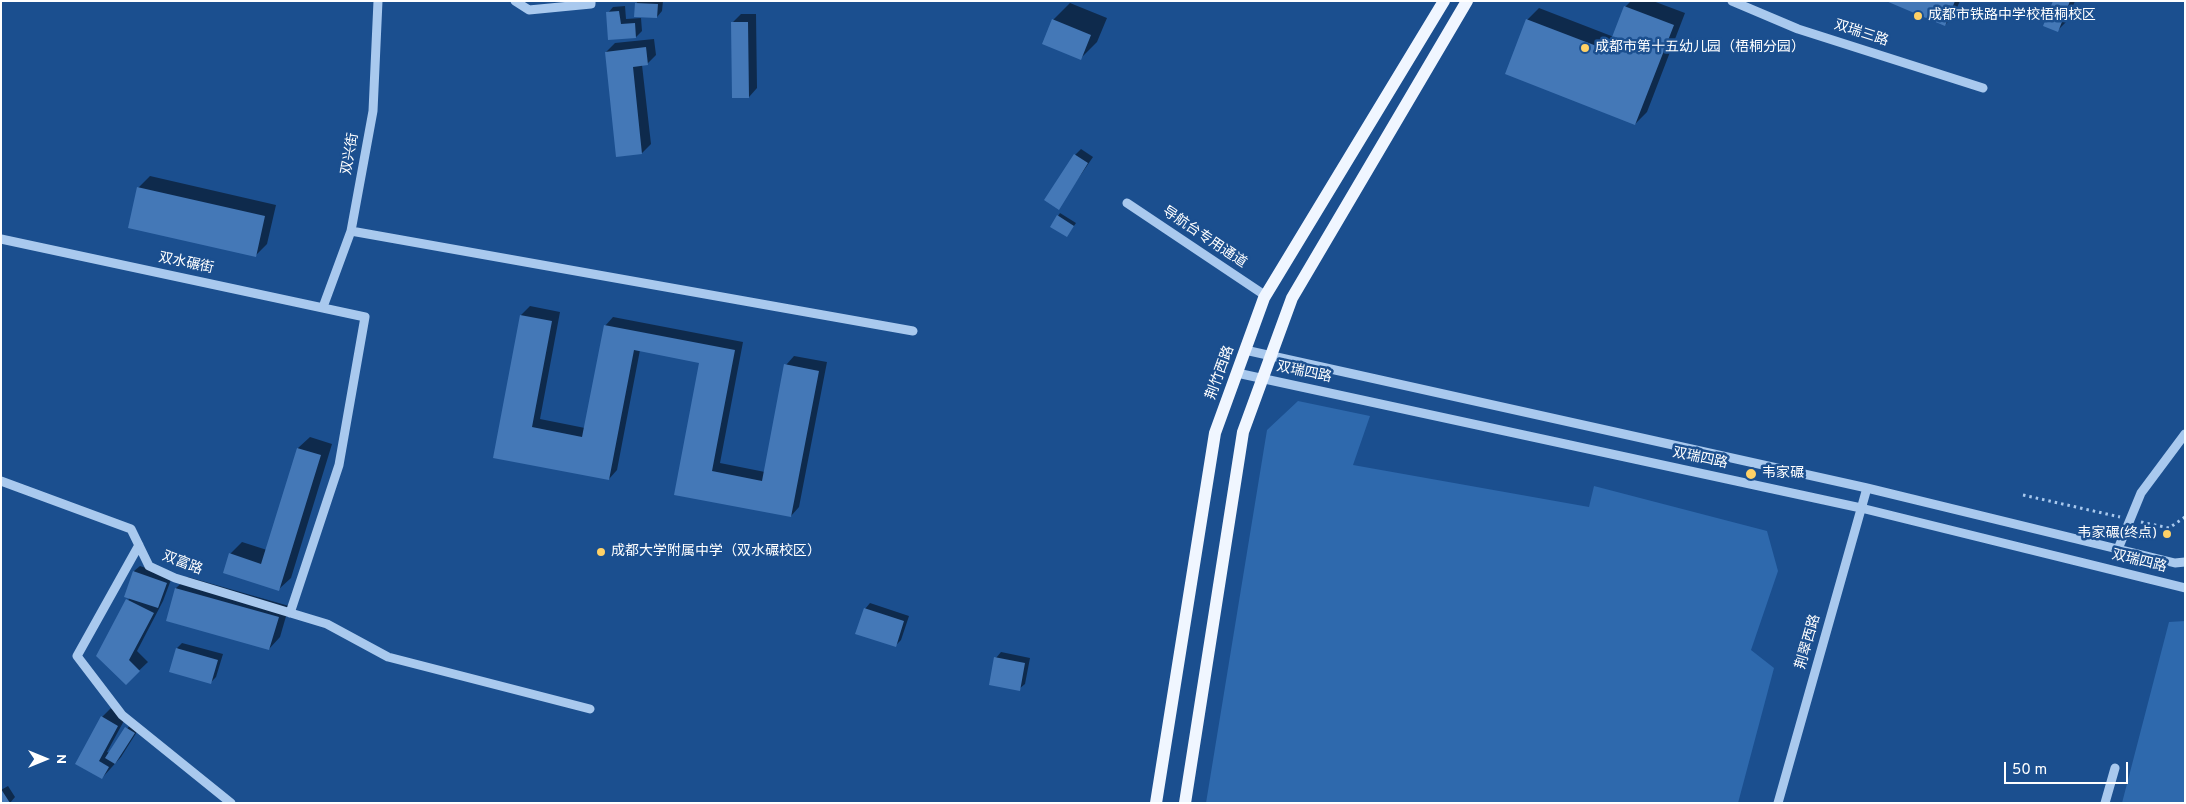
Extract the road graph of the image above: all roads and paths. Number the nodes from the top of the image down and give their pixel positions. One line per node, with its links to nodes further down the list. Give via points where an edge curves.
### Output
1 (378, 1): 9 (street, 双兴街, via 373,112)
2 (514, 1): 3 (street, via 529,10 591,4)
3 (591, 1)
4 (1444, 1): 11 (main road, 荆竹西路)
5 (1467, 1): 15 (main road, via 1292,298)
6 (1732, 1): 7 (street, 双瑞三路, via 1798,29)
7 (1983, 88)
8 (1126, 202): 11 (street, 导航台专用通道)
9 (351, 231): 12 (street, 双兴街); 13 (street)
10 (1, 239): 12 (street, 双水碾街)
11 (1266, 296): 14 (main road, 荆竹西路)
12 (323, 307): 29 (street, 双水碾街, via 365,317 339,465)
13 (913, 331)
14 (1245, 350): 15 (street, 双瑞四路); 16 (main road, 荆竹西路)
15 (1271, 356): 17 (main road); 20 (street, 双瑞四路)
16 (1237, 373): 17 (street, 双瑞四路); 33 (main road, 荆竹西路, via 1215,433)
17 (1262, 378): 22 (street, 双瑞四路); 34 (main road, via 1242,432)
18 (2185, 434): 24 (street, via 2141,493)
19 (1, 480): 25 (street, 双富路, via 130,529)
20 (1867, 488): 22 (street, 荆翠西路); 26 (street, 双瑞四路)
21 (2023, 495): 24 (path)
22 (1861, 508): 28 (street, 双瑞四路); 35 (street, 荆翠西路)
23 (2185, 517): 24 (path, via 2169,528)
24 (2130, 520): 26 (street)
25 (139, 545): 29 (street, 双富路, via 149,566 175,578); 32 (street, via 77,656 122,715)
26 (2118, 549): 27 (street, 双瑞四路)
27 (2185, 562)
28 (2185, 588)
29 (290, 613): 30 (street, 双富路, via 327,624 388,657)
30 (590, 709)
31 (2115, 768): 36 (street)
32 (231, 803)
33 (1156, 803)
34 (1185, 803)
35 (1778, 803)
36 (2105, 803)

